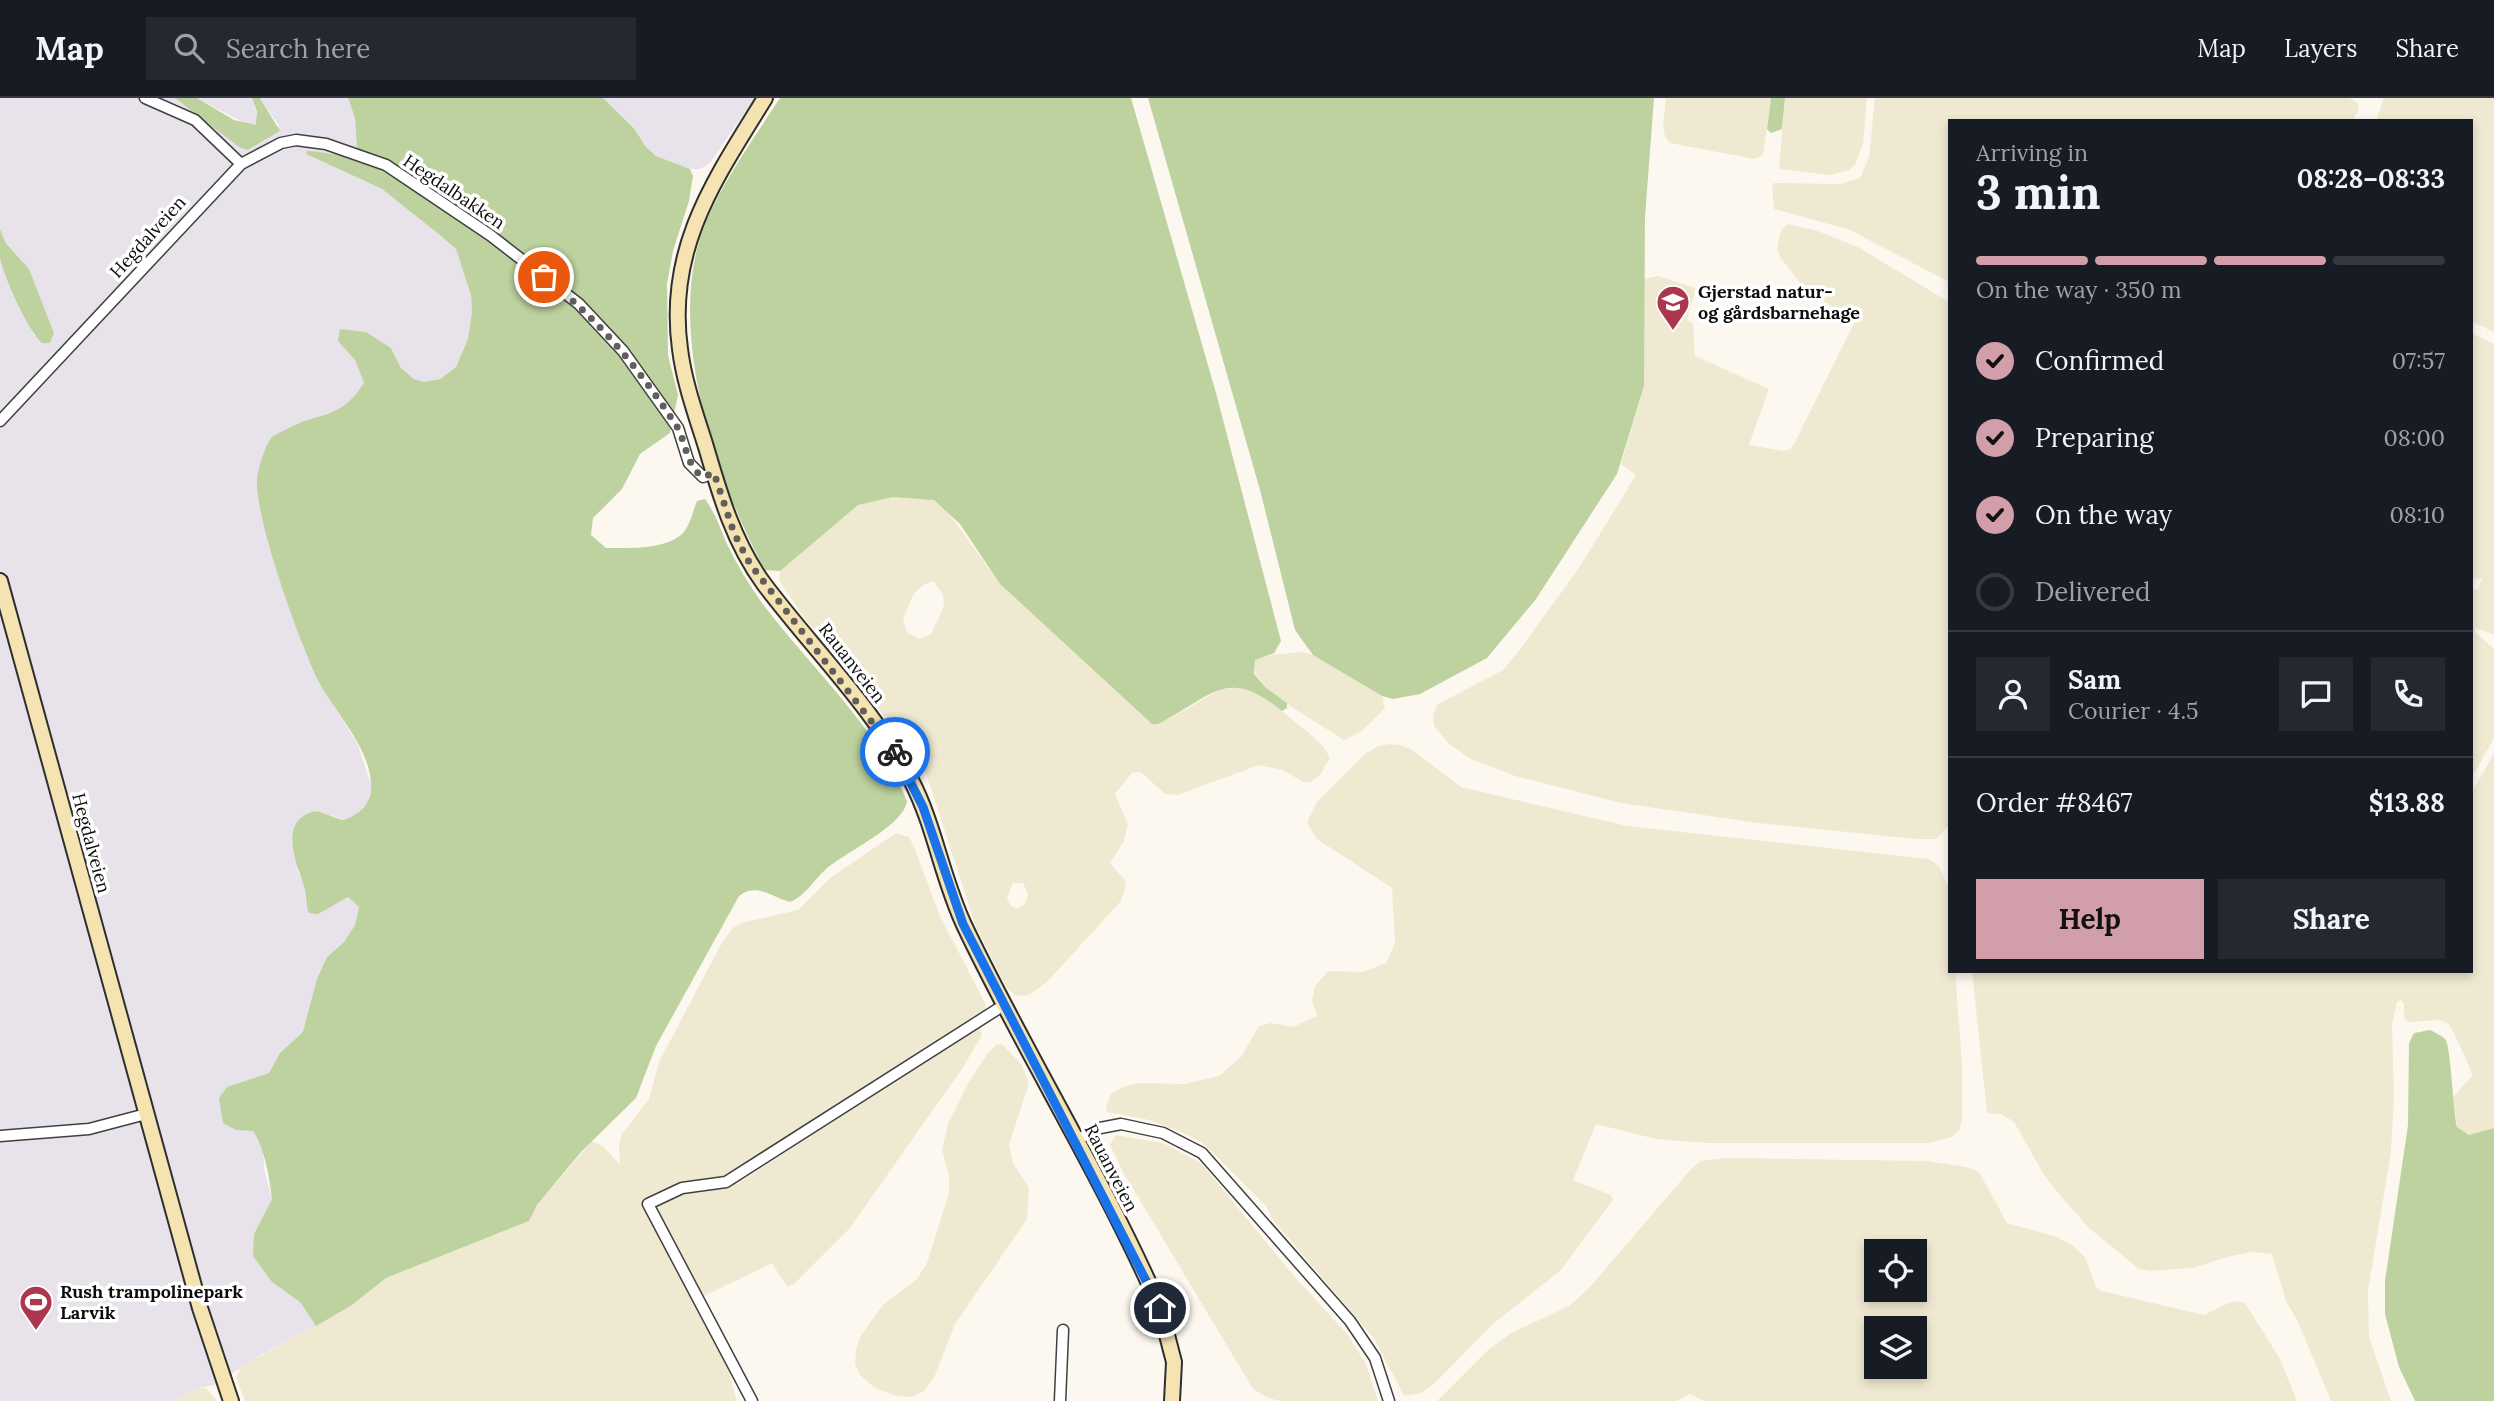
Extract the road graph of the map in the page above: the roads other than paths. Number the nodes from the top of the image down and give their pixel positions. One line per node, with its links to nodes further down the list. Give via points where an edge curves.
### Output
1 (145, 98): 3 (street, via 195,120)
2 (765, 98): 5 (main road, Rauanveien, via 704,199 680,272 680,351)
3 (241, 164): 4 (street, Hegdalveien); 5 (street, Hegdalbakken, via 264,149 296,141 326,144 386,165 490,235 579,304 623,351 678,428 694,471 703,477)
4 (0, 421)
5 (714, 473): 7 (main road, Rauanveien, via 750,564 855,696 910,778 954,903)
6 (0, 582): 8 (main road, Hegdalveien)
7 (1004, 1004): 10 (main road, Rauanveien); 13 (street, via 726,1182 682,1188 648,1204)
8 (146, 1114): 9 (street, via 89,1129); 12 (main road, Hegdalveien, via 200,1308)
9 (0, 1136)
10 (1076, 1141): 15 (main road, Rauanveien, via 1160,1308 1174,1362); 16 (street, via 1095,1129 1122,1124 1163,1133 1202,1153 1350,1321 1375,1358)
11 (1063, 1330): 14 (street)
12 (232, 1401)
13 (752, 1401)
14 (1060, 1401)
15 (1172, 1401)
16 (1389, 1401)

